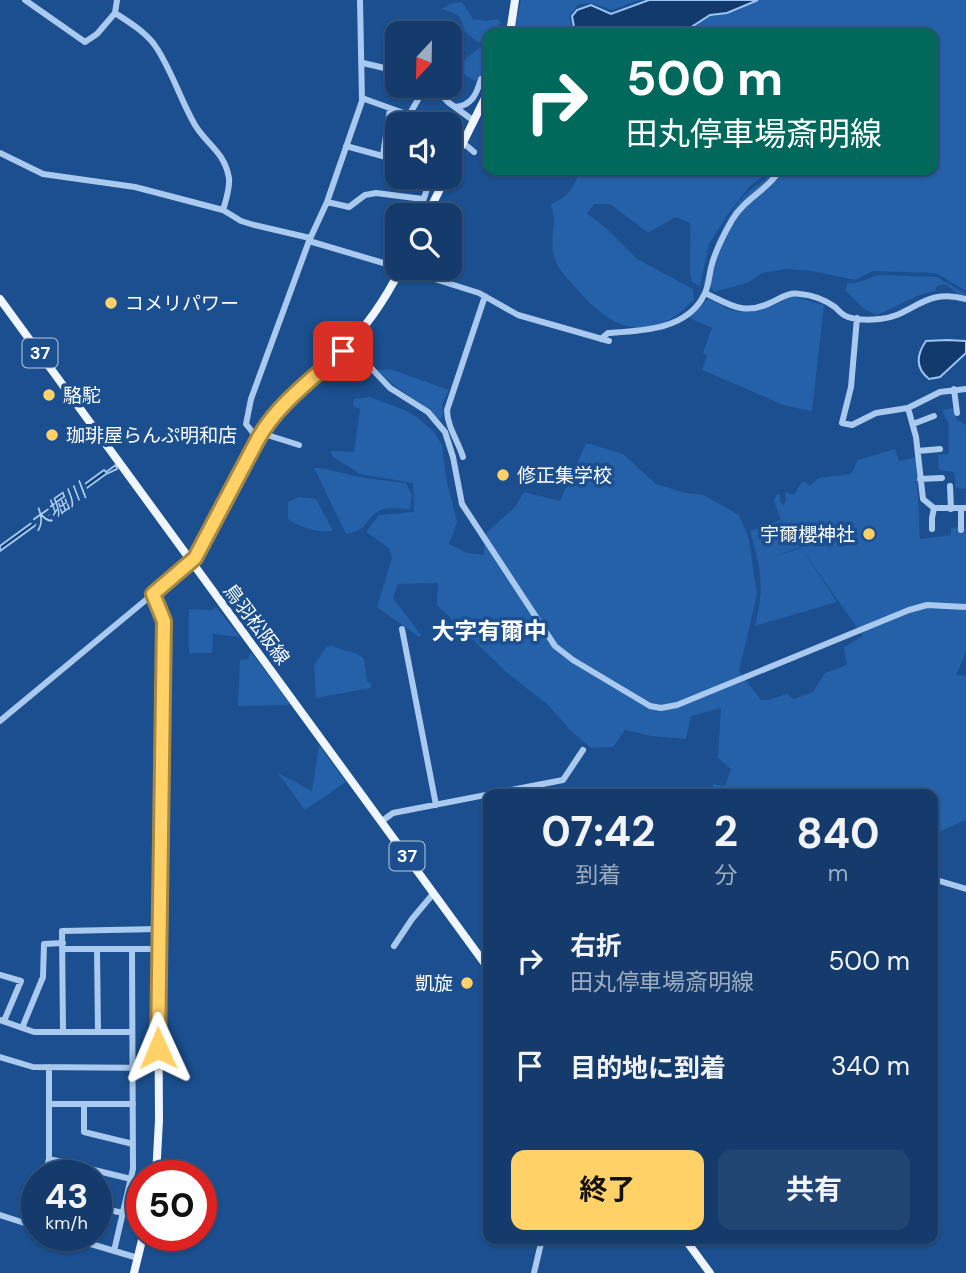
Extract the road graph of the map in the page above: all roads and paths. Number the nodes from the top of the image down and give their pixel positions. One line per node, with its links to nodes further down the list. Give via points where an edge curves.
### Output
1 (25, 0): 5 (street, via 85,42)
2 (117, 0): 5 (street)
3 (360, 0): 7 (street)
4 (515, 0): 6 (main road)
5 (115, 13): 28 (street, via 155,46 194,123 217,149 229,183)
6 (511, 28)
7 (363, 63): 8 (street); 10 (street)
8 (385, 68)
9 (483, 78): 13 (street, via 468,104)
10 (362, 97): 14 (street); 18 (street)
11 (445, 98): 13 (street)
12 (483, 102): 16 (main road)
13 (454, 107): 16 (street)
14 (390, 109): 15 (street); 22 (street)
15 (401, 112)
16 (474, 121): 17 (main road)
17 (462, 145)
18 (345, 146): 22 (street); 26 (street)
19 (467, 146): 20 (street)
20 (474, 152)
21 (0, 153): 28 (street, via 43,174 135,187)
22 (383, 155)
23 (776, 175): 33 (street, via 733,218 715,254)
24 (426, 189): 25 (street)
25 (423, 200): 26 (street, via 376,193 349,207); 27 (street)
26 (327, 202): 29 (street)
27 (423, 203)
28 (223, 210): 29 (street, via 241,221)
29 (309, 239): 30 (street); 47 (street, via 249,403 246,424)
30 (385, 263)
31 (392, 280): 40 (main road, via 373,318)
32 (438, 280): 34 (street)
33 (705, 293): 37 (street, via 740,308 764,306 786,295 806,295); 38 (street, via 689,312 662,327 608,333)
34 (485, 296): 38 (street, via 518,316); 51 (street, via 447,410)
35 (0, 299): 60 (main road, 鳥羽松阪線 / 37)
36 (966, 299): 37 (street, via 934,298 884,319)
37 (857, 318): 43 (street, via 851,387 842,423 852,425 877,413)
38 (601, 339): 39 (street)
39 (609, 341)
40 (343, 351): 47 (main road, via 284,404); 62 (street, via 428,412 445,432 461,504 555,646 650,706 677,705 909,610 927,605)
41 (954, 389): 42 (street); 43 (street); 44 (street)
42 (966, 389)
43 (908, 408): 46 (street)
44 (957, 412)
45 (934, 416): 46 (street)
46 (913, 424): 50 (street)
47 (259, 436): 48 (street); 60 (main road)
48 (299, 445)
49 (940, 449): 50 (street)
50 (918, 451): 53 (street)
51 (463, 457)
52 (942, 478): 53 (street)
53 (920, 479): 55 (street, via 923,499)
54 (950, 486): 57 (street)
55 (934, 508): 57 (street); 58 (street)
56 (963, 508): 57 (street); 59 (street)
57 (951, 509)
58 (933, 529)
59 (961, 530)
60 (192, 562): 61 (main road); 69 (main road, 鳥羽松阪線 / 37)
61 (153, 594): 64 (street); 73 (main road, via 164,621)
62 (966, 607)
63 (402, 629): 68 (street)
64 (0, 721)
65 (583, 750): 66 (street, via 563,780)
66 (517, 789)
67 (483, 796): 68 (street)
68 (436, 805): 69 (street, via 393,813)
69 (382, 821): 72 (main road, 鳥羽松阪線 / 37)
70 (938, 881): 71 (street)
71 (966, 889)
72 (433, 894): 75 (street); 79 (main road, 鳥羽松阪線 / 37)
73 (158, 929): 74 (street, via 62,931); 77 (main road)
74 (63, 946): 76 (street); 82 (street, via 44,944 43,977); 83 (street)
75 (394, 946)
76 (97, 949): 78 (street); 84 (street)
77 (158, 949): 78 (street); 89 (main road)
78 (132, 950): 85 (street)
79 (483, 961)
80 (0, 975): 81 (street, via 21,981)
81 (2, 1020): 82 (street)
82 (22, 1028): 83 (street)
83 (63, 1032): 84 (street)
84 (98, 1032): 85 (street)
85 (132, 1032): 87 (street)
86 (0, 1058): 88 (street)
87 (132, 1067): 88 (street); 89 (street); 92 (street)
88 (48, 1068): 90 (street)
89 (159, 1068): 96 (main road)
90 (50, 1104): 91 (street); 94 (street)
91 (84, 1104): 92 (street); 93 (street, via 84,1132)
92 (133, 1104): 93 (street)
93 (134, 1144): 95 (street)
94 (49, 1159): 97 (street)
95 (133, 1160)
96 (157, 1160)
97 (126, 1178)
98 (126, 1200): 100 (street)
99 (112, 1211): 100 (street)
100 (123, 1213): 105 (street)
101 (0, 1215): 102 (street)
102 (21, 1222)
103 (541, 1244): 109 (street)
104 (689, 1244): 110 (main road)
105 (114, 1251): 107 (street)
106 (140, 1251): 107 (main road)
107 (138, 1258): 108 (main road)
108 (134, 1273)
109 (534, 1273)
110 (710, 1273)

